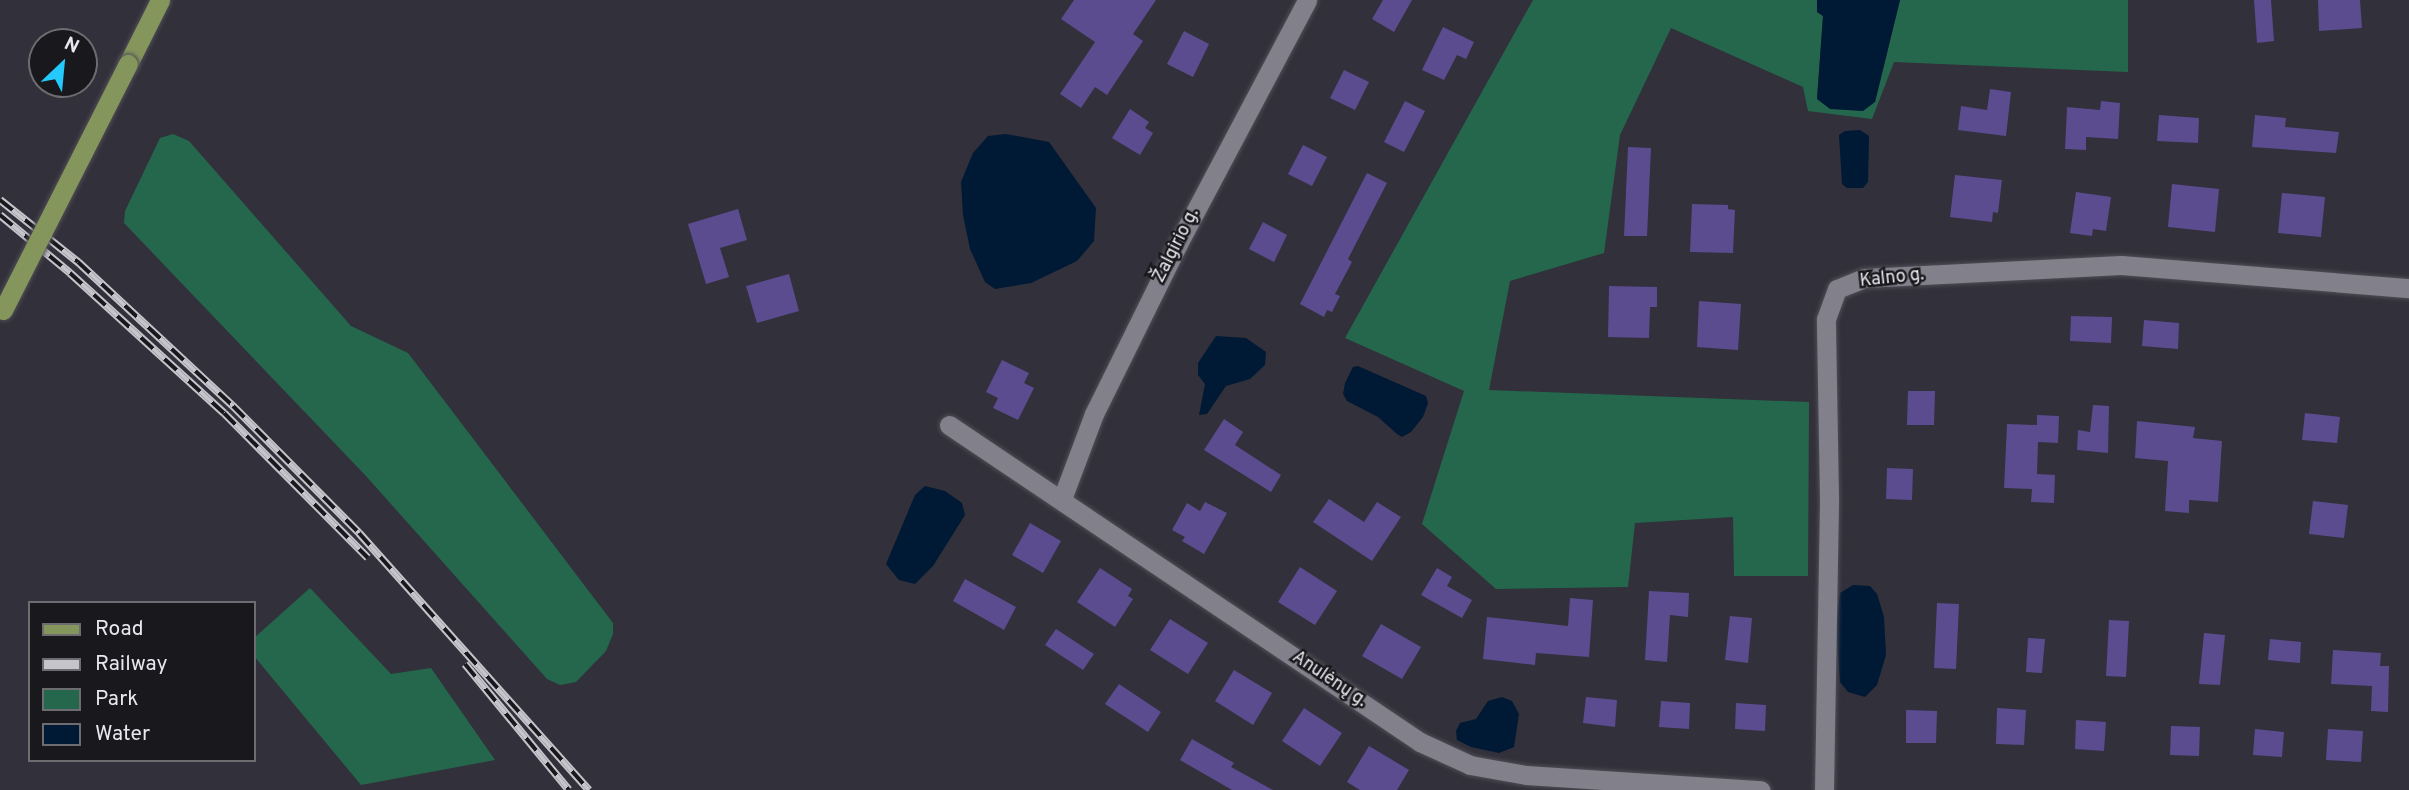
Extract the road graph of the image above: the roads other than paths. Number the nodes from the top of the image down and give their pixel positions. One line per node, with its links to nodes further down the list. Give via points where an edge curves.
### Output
1 (160, 0): 4 (main road, bridge)
2 (1307, 0): 6 (street, Žalgirio g., via 1094,414)
3 (2409, 288): 8 (street, Kalno g., via 2121,265 1864,278 1837,289 1826,319 1829,498)
4 (2, 313)
5 (949, 425): 6 (street, Anulėnų g.)
6 (1062, 499): 7 (street, Anulėnų g., via 1420,742 1470,765 1526,775)
7 (1761, 790)
8 (1824, 790)

